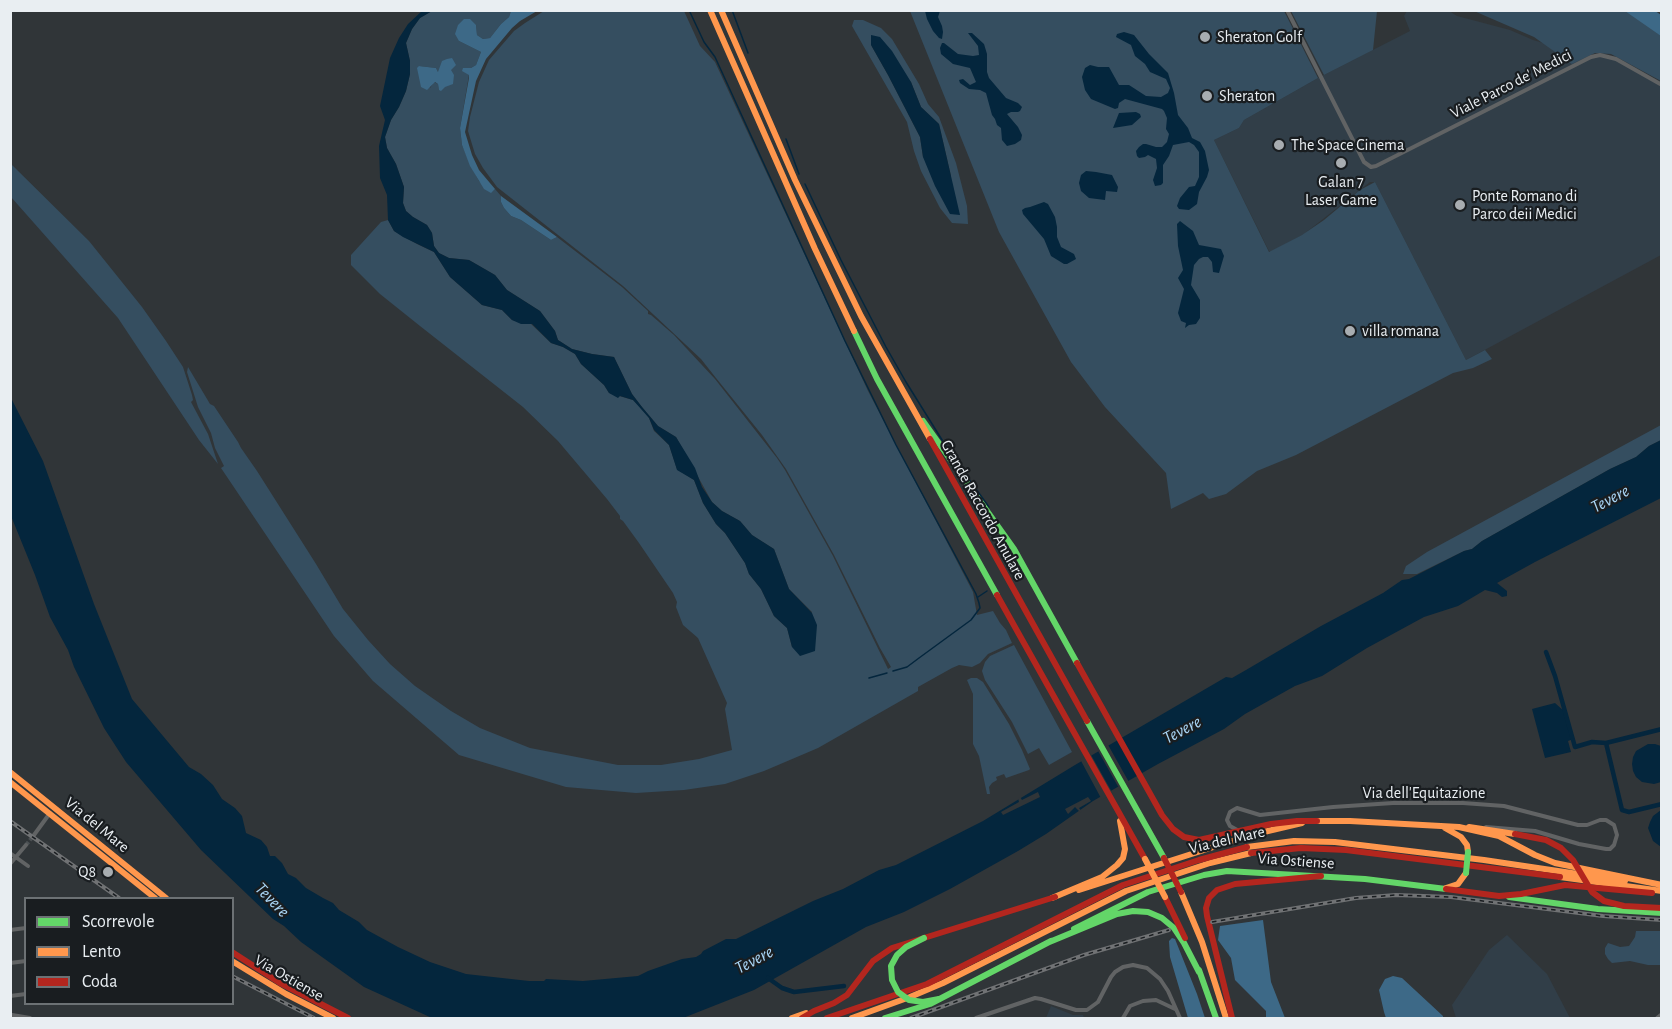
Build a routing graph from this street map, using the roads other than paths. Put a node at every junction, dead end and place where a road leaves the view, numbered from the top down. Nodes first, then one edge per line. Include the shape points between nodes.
1 (705, 10) edge
2 (711, 10) edge
3 (721, 10) edge
4 (1287, 10) edge
5 (729, 56) junction
6 (1662, 85) edge
7 (905, 398) junction
8 (10, 772) edge
9 (10, 782) edge
10 (1113, 802) junction
11 (50, 813) junction
12 (1317, 821) junction
13 (32, 825) dead end
14 (1441, 827) junction
15 (1459, 827) junction
16 (38, 829) junction
17 (1239, 831) junction
18 (1514, 831) junction
19 (33, 835) tunnel mouth
20 (26, 845) tunnel mouth
21 (10, 853) edge
22 (17, 858) junction
23 (10, 864) edge
24 (28, 866) dead end
25 (1321, 876) junction
26 (1439, 889) junction
27 (1662, 889) edge
28 (1499, 896) junction
29 (154, 897) edge
30 (165, 897) edge
31 (1052, 898) junction
32 (1662, 908) edge
33 (1662, 913) edge
34 (924, 938) junction
35 (1047, 943) junction
36 (234, 953) edge
37 (234, 962) edge
38 (1199, 972) junction
39 (1167, 991) junction
40 (939, 999) junction
41 (1156, 1000) junction
42 (1176, 1010) junction
43 (814, 1011) junction
44 (1662, 1014) edge
45 (12, 1016) edge
46 (30, 1018) edge
47 (333, 1018) edge
48 (348, 1018) edge
49 (792, 1018) edge
50 (802, 1018) edge
51 (827, 1018) edge
52 (852, 1018) edge
53 (886, 1018) edge
54 (976, 1018) edge
55 (1123, 1018) edge
56 (1180, 1018) edge
57 (1216, 1018) edge
58 (1226, 1018) edge
59 (1232, 1018) edge
60 (1657, 1018) edge

1 - 5 main road, Grande Raccordo Anulare
2 - 5 main road, Grande Raccordo Anulare
3 - 7 main road, Grande Raccordo Anulare via 828,251
4 - 6 street, Viale Parco de' Medici via 1364,162 1371,166 1591,57 1609,56
5 - 10 main road, Grande Raccordo Anulare via 877,379
7 - 17 main road via 1003,532 1166,822 1178,834 1194,840
7 - 58 main road, Grande Raccordo Anulare, bridge via 1164,858 1202,942
8 - 30 main road, Via del Mare
9 - 11 main road
10 - 31 main road via 1122,825 1125,849 1120,861 1108,873
10 - 38 main road, Grande Raccordo Anulare, bridge via 1165,897
11 - 16 street
11 - 29 main road
12 - 14 main road, Via Ostiense
12 - 17 main road
12 - 31 main road, Via Ostiense via 1251,835
13 - 16 street
14 - 15 main road, Via Ostiense
14 - 26 main road, bridge via 1461,837 1468,852 1466,873 1458,884
15 - 18 main road, Via Ostiense
15 - 27 main road via 1495,834 1555,863
16 - 19 street
17 - 18 street, Via dell'Equitazione via 1227,820 1236,808 1260,815 1411,802 1500,806 1578,825 1606,820 1617,832 1609,849 1546,833
18 - 32 main road, Via Ostiense, bridge via 1561,848 1592,892 1604,901
20 - 22 street
21 - 22 street
22 - 23 street
22 - 24 street
25 - 26 main road, Via Ostiense
25 - 35 main road, Via Ostiense via 1232,871 1204,875 1136,897
25 - 59 main road via 1235,884 1209,898 1207,916
26 - 28 main road, Via Ostiense
27 - 28 main road via 1563,885
27 - 51 main road, Via del Mare via 1543,868 1346,843 1294,841 1252,846 1123,885 927,984
27 - 52 main road, Via del Mare via 1346,850 1301,848 1258,852 1210,863 1126,891 943,983
28 - 33 main road, Via Ostiense
31 - 34 main road, Via Ostiense
34 - 40 main road, bridge via 897,955 891,966 892,981 909,1000
34 - 43 main road, bridge via 883,953 847,995
35 - 38 main road via 1117,914 1148,912 1174,928
35 - 40 main road, Via Ostiense
36 - 48 main road via 271,978
37 - 47 main road, Via Ostiense
38 - 57 main road, Grande Raccordo Anulare
39 - 41 street
39 - 42 street
39 - 54 street via 1152,971 1130,965 1115,972 1098,1002 1087,1010 1073,1010 1037,998
40 - 53 main road, Via Ostiense
41 - 42 street
41 - 55 street via 1133,1005
42 - 56 street
43 - 49 main road
43 - 50 main road
44 - 60 street
45 - 46 street

